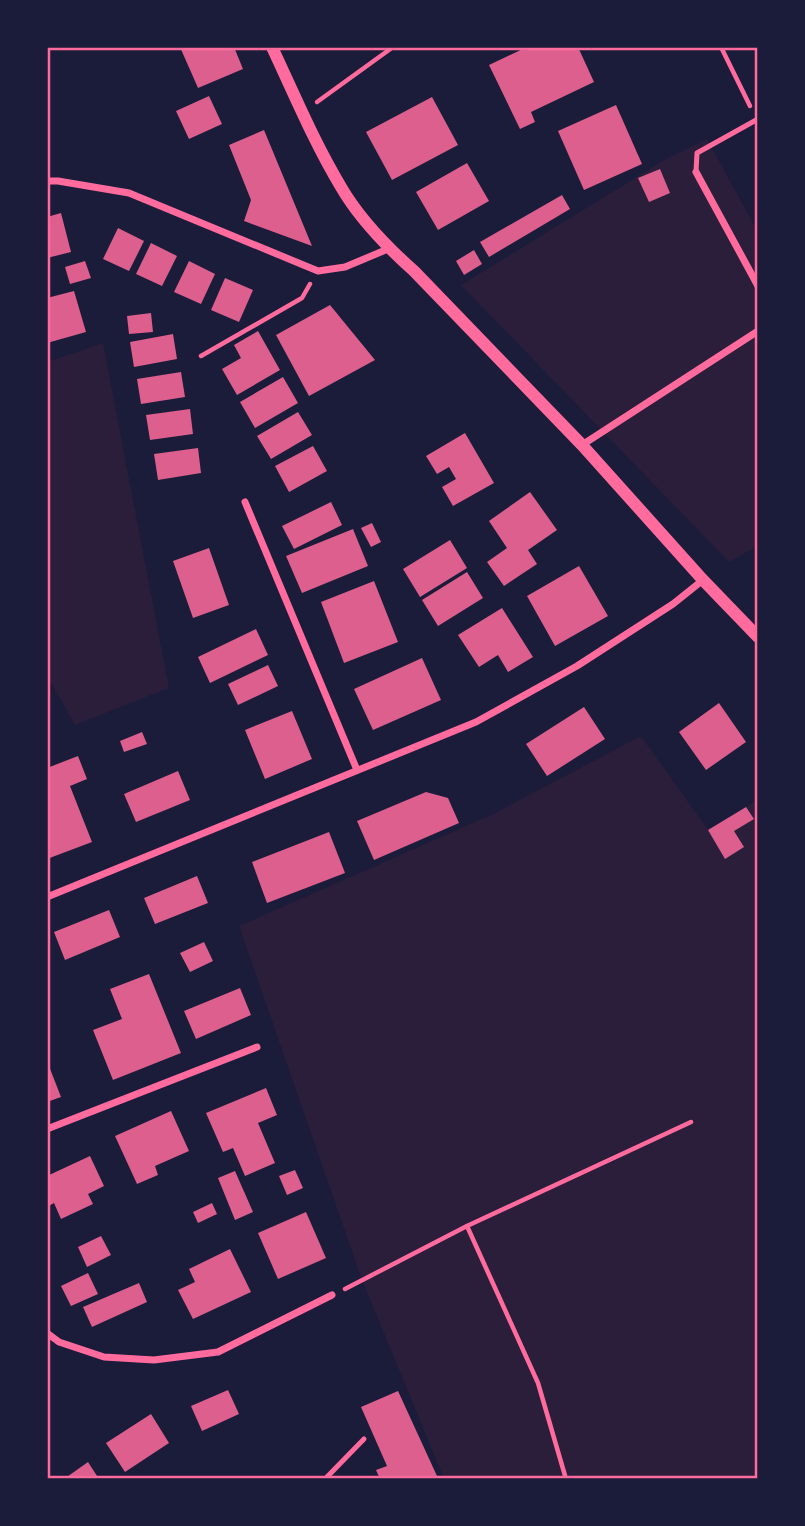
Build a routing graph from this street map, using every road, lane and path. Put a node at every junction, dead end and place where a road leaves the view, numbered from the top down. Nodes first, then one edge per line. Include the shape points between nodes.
1 (272, 47) edge
2 (393, 47) edge
3 (721, 47) edge
4 (302, 113) junction
5 (757, 120) edge
6 (696, 172) joint
7 (47, 181) edge
8 (388, 248) junction
9 (318, 271) junction
10 (758, 286) edge
11 (758, 331) edge
12 (201, 356) dead end
13 (582, 445) junction
14 (245, 502) dead end
15 (703, 580) junction
16 (758, 637) edge
17 (357, 770) junction
18 (47, 897) edge
19 (257, 1047) dead end
20 (691, 1122) dead end
21 (47, 1129) edge
22 (467, 1226) junction
23 (332, 1295) joint
24 (47, 1333) edge
25 (364, 1439) dead end
26 (325, 1479) edge
27 (566, 1479) edge

1 - 4 street
2 - 4 path
3 - 5 path
4 - 8 street via 342,189
5 - 6 lane via 698,153
6 - 10 street
7 - 9 street via 129,193
8 - 9 street via 345,267
8 - 13 street
9 - 12 path via 302,298
11 - 13 street
13 - 15 street
14 - 17 street
15 - 16 street
15 - 17 street via 577,666 476,722
17 - 18 street
19 - 21 street
20 - 22 path
22 - 23 path
22 - 27 path via 538,1383
23 - 24 street via 218,1352 154,1360 104,1357
25 - 26 lane

